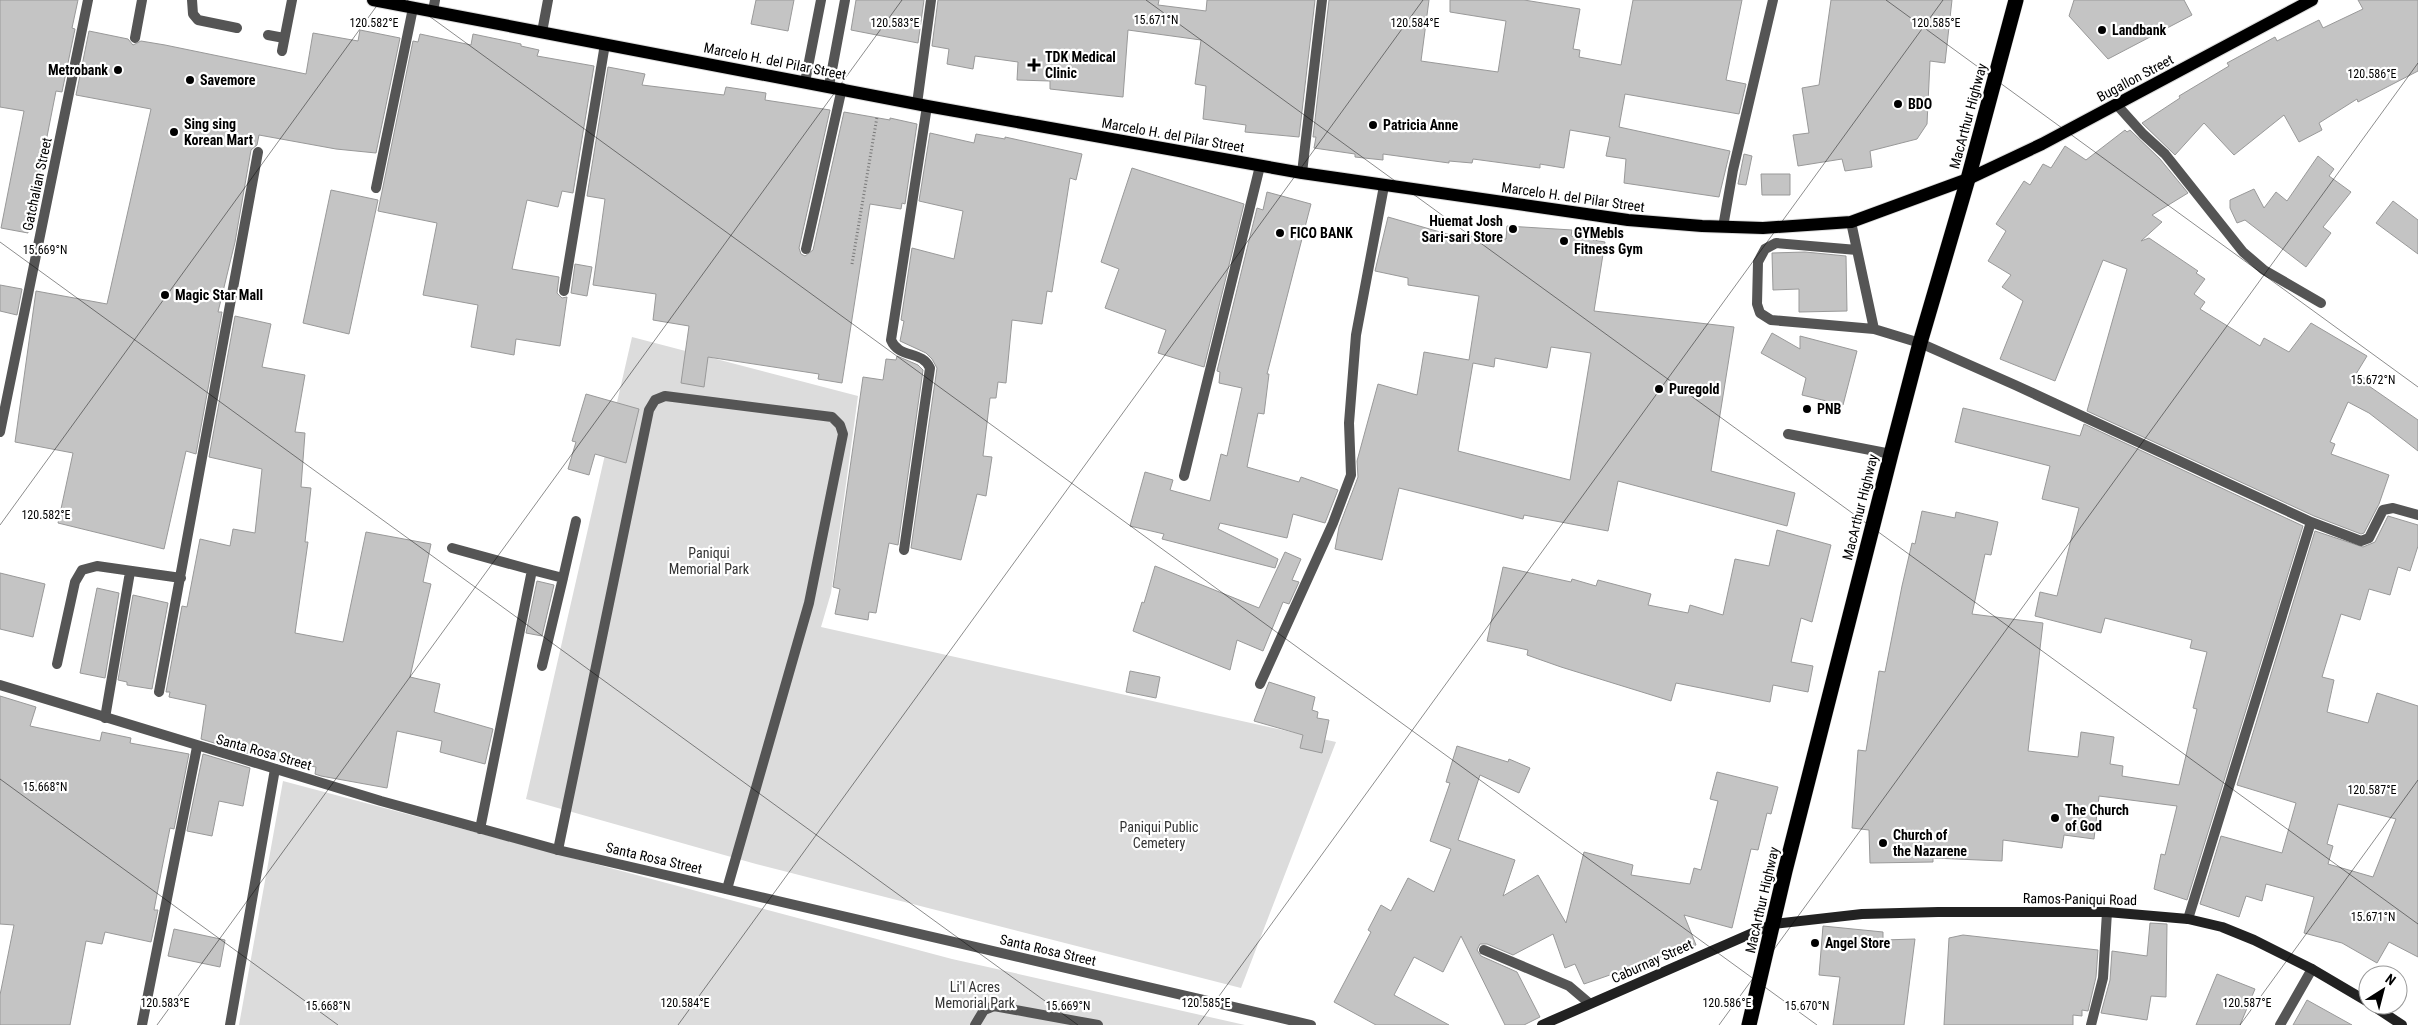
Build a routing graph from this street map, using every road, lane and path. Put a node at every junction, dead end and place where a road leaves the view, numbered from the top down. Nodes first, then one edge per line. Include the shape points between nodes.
1 (88, 0) edge
2 (142, 0) edge
3 (192, 0) edge
4 (292, 0) edge
5 (373, 0) edge
6 (548, 0) edge
7 (821, 0) edge
8 (845, 0) edge
9 (931, 0) edge
10 (1322, 0) edge
11 (1773, 0) edge
12 (2016, 0) edge
13 (2312, 0) edge
14 (434, 6) edge
15 (413, 8) junction
16 (237, 28) dead end
17 (542, 32) junction
18 (268, 35) dead end
19 (135, 38) dead end
20 (284, 38) junction
21 (605, 44) junction
22 (282, 50) dead end
23 (805, 82) junction
24 (829, 86) junction
25 (842, 88) junction
26 (880, 96) junction
27 (922, 105) junction
28 (2117, 105) junction
29 (258, 152) dead end
30 (1260, 166) junction
31 (1302, 173) junction
32 (1968, 179) junction
33 (1384, 186) junction
34 (376, 188) dead end
35 (1851, 222) junction
36 (1723, 227) junction
37 (806, 249) dead end
38 (1857, 250) junction
39 (852, 264) dead end
40 (564, 290) dead end
41 (2321, 303) dead end
42 (1874, 329) junction
43 (1920, 343) junction
44 (0, 432) edge
45 (1788, 434) dead end
46 (1890, 454) junction
47 (1184, 476) dead end
48 (2418, 515) edge
49 (576, 522) dead end
50 (2311, 522) junction
51 (452, 548) dead end
52 (904, 550) dead end
53 (532, 570) junction
54 (130, 572) junction
55 (180, 578) junction
56 (563, 578) junction
57 (57, 664) dead end
58 (542, 666) dead end
59 (1260, 684) dead end
60 (0, 685) edge
61 (159, 692) dead end
62 (105, 718) junction
63 (198, 747) junction
64 (275, 769) junction
65 (480, 829) junction
66 (558, 850) junction
67 (727, 889) junction
68 (2107, 912) junction
69 (2188, 920) junction
70 (1773, 924) junction
71 (1484, 950) dead end
72 (2312, 969) junction
73 (2358, 996) edge
74 (1589, 1003) junction
75 (2387, 1015) edge
76 (142, 1025) edge
77 (230, 1025) edge
78 (975, 1025) edge
79 (1098, 1025) edge
80 (1311, 1025) edge
81 (1542, 1025) edge
82 (1749, 1025) edge
83 (2092, 1025) edge
84 (2280, 1025) edge
85 (2402, 1025) edge

1 - 44 street, Gatchalian Street
2 - 19 street
3 - 16 street via 193,14 198,20
4 - 20 street
5 - 15 main road, Marcelo H. del Pilar Street
6 - 17 street
7 - 23 street
8 - 24 street
9 - 27 street
10 - 31 street
11 - 36 street
12 - 32 highway, MacArthur Highway
13 - 28 main road, Bugallon Street
14 - 15 main road, Marcelo H. del Pilar Street
14 - 17 main road, Marcelo H. del Pilar Street
15 - 34 street
17 - 21 main road, Marcelo H. del Pilar Street
18 - 20 street
20 - 22 street
21 - 23 main road, Marcelo H. del Pilar Street
21 - 40 street
23 - 24 main road, Marcelo H. del Pilar Street
24 - 25 main road, Marcelo H. del Pilar Street
25 - 26 main road, Marcelo H. del Pilar Street
25 - 37 street
26 - 27 main road, Marcelo H. del Pilar Street
26 - 39 path
27 - 30 main road, Marcelo H. del Pilar Street
27 - 52 street via 891,340 895,348 920,357 930,368
28 - 32 main road, Bugallon Street
28 - 41 street via 2165,154 2243,252 2264,270
29 - 55 street
30 - 31 main road, Marcelo H. del Pilar Street
30 - 47 street
31 - 33 main road, Marcelo H. del Pilar Street
32 - 35 main road, Marcelo H. del Pilar Street
32 - 43 highway, MacArthur Highway
33 - 36 main road, Marcelo H. del Pilar Street via 1628,220
33 - 59 street via 1356,335 1349,423 1351,474 1333,523
35 - 36 main road, Marcelo H. del Pilar Street via 1763,228
35 - 38 street
38 - 42 street
38 - 42 street via 1776,243 1765,249 1758,262 1757,304 1760,313 1771,320
42 - 43 street
43 - 46 highway, MacArthur Highway
43 - 50 street
45 - 46 street
46 - 70 highway, MacArthur Highway
48 - 50 street via 2393,508 2384,510 2369,538 2361,541
49 - 56 street
50 - 69 street
51 - 53 street
53 - 56 street
53 - 65 street
54 - 55 street
54 - 57 street via 97,566 82,570 75,582
54 - 62 street
55 - 61 street
56 - 58 street
60 - 62 street, Santa Rosa Street
62 - 63 street, Santa Rosa Street
63 - 64 street, Santa Rosa Street
63 - 76 street
64 - 65 street, Santa Rosa Street
64 - 77 street
65 - 66 street, Santa Rosa Street
66 - 67 street, Santa Rosa Street
66 - 67 street via 648,410 655,400 666,396 826,415 840,425 843,434 818,567
67 - 80 street, Santa Rosa Street
68 - 69 main road, Ramos-Paniqui Road
68 - 70 main road, Ramos-Paniqui Road via 1862,914
68 - 83 street via 2103,978
69 - 72 main road, Ramos-Paniqui Road via 2222,927
70 - 74 main road, Caburnay Street
70 - 82 highway, MacArthur Highway
71 - 74 street via 1569,986
72 - 73 main road, Ramos-Paniqui Road
72 - 84 street
74 - 81 main road, Caburnay Street
75 - 85 main road
78 - 79 street via 984,1010 994,1006

